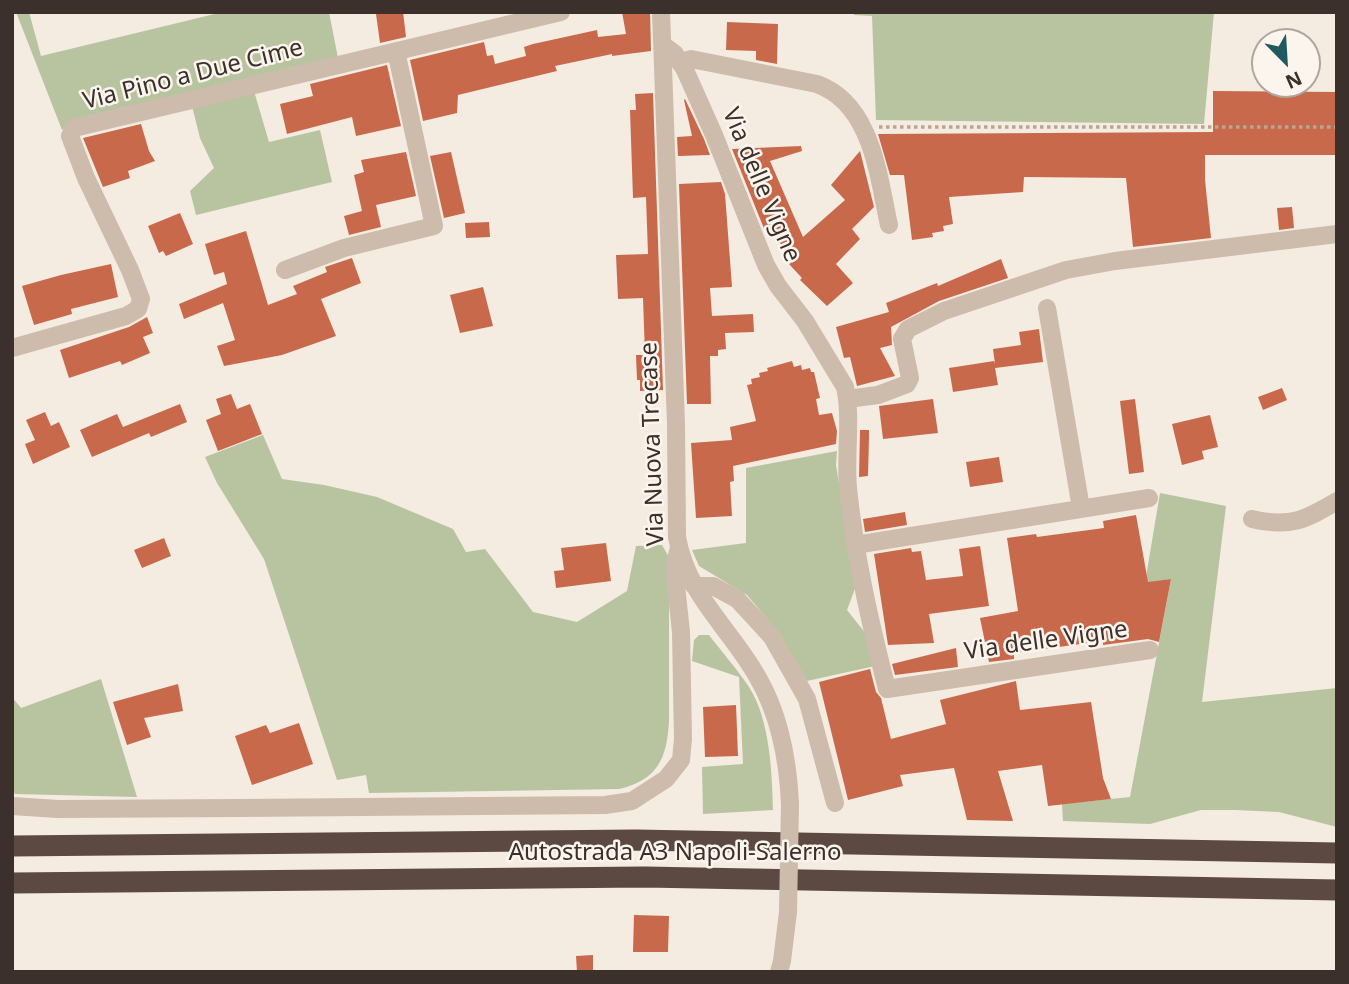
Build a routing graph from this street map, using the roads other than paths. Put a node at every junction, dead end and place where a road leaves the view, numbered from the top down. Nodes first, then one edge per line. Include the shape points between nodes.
1 (561, 12) edge
2 (661, 12) edge
3 (663, 45) junction
4 (396, 51) junction
5 (680, 62) junction
6 (889, 225) dead end
7 (1337, 234) edge
8 (285, 270) dead end
9 (1047, 308) dead end
10 (12, 348) edge
11 (847, 399) junction
12 (1149, 498) dead end
13 (1337, 501) edge
14 (1081, 508) junction
15 (1252, 519) dead end
16 (855, 545) junction
17 (679, 548) junction
18 (702, 599) junction
19 (680, 623) junction
20 (1150, 650) dead end
21 (835, 803) dead end
22 (12, 806) edge
23 (12, 846) edge
24 (1337, 853) edge
25 (12, 883) edge
26 (1337, 890) edge
27 (779, 972) edge

1 - 4 street, Via Pino a Due Cime
2 - 3 street, Via Nuova Trecase
3 - 5 street, Via delle Vigne
3 - 17 street, Via Nuova Trecase
4 - 8 street via 434,226 344,248
4 - 10 street, Via Pino a Due Cime via 74,128 70,136 86,178 141,299 138,309 125,316
5 - 6 street via 691,59 831,89 863,127
5 - 11 street, Via delle Vigne via 766,265 812,332 845,387
7 - 11 street via 1115,261 1066,270 989,295 908,329 902,339 911,378 908,384 878,395
9 - 14 street
11 - 16 street, Via delle Vigne via 846,462
12 - 14 street
13 - 15 street via 1306,520 1271,524
14 - 16 street
16 - 20 street, Via delle Vigne via 887,689
17 - 18 street, Via Nuova Trecase
17 - 19 street via 674,567
18 - 19 street via 689,623
18 - 21 street via 713,586 737,599 772,637 807,699
18 - 27 street, Via Nuova Trecase, bridge via 757,676 773,708 788,768 789,912
19 - 22 street via 681,760 666,779 632,801 605,805 239,808
23 - 24 highway, Autostrada A3 Napoli-Salerno via 636,841
25 - 26 highway, Autostrada A3 Napoli-Salerno via 645,877

